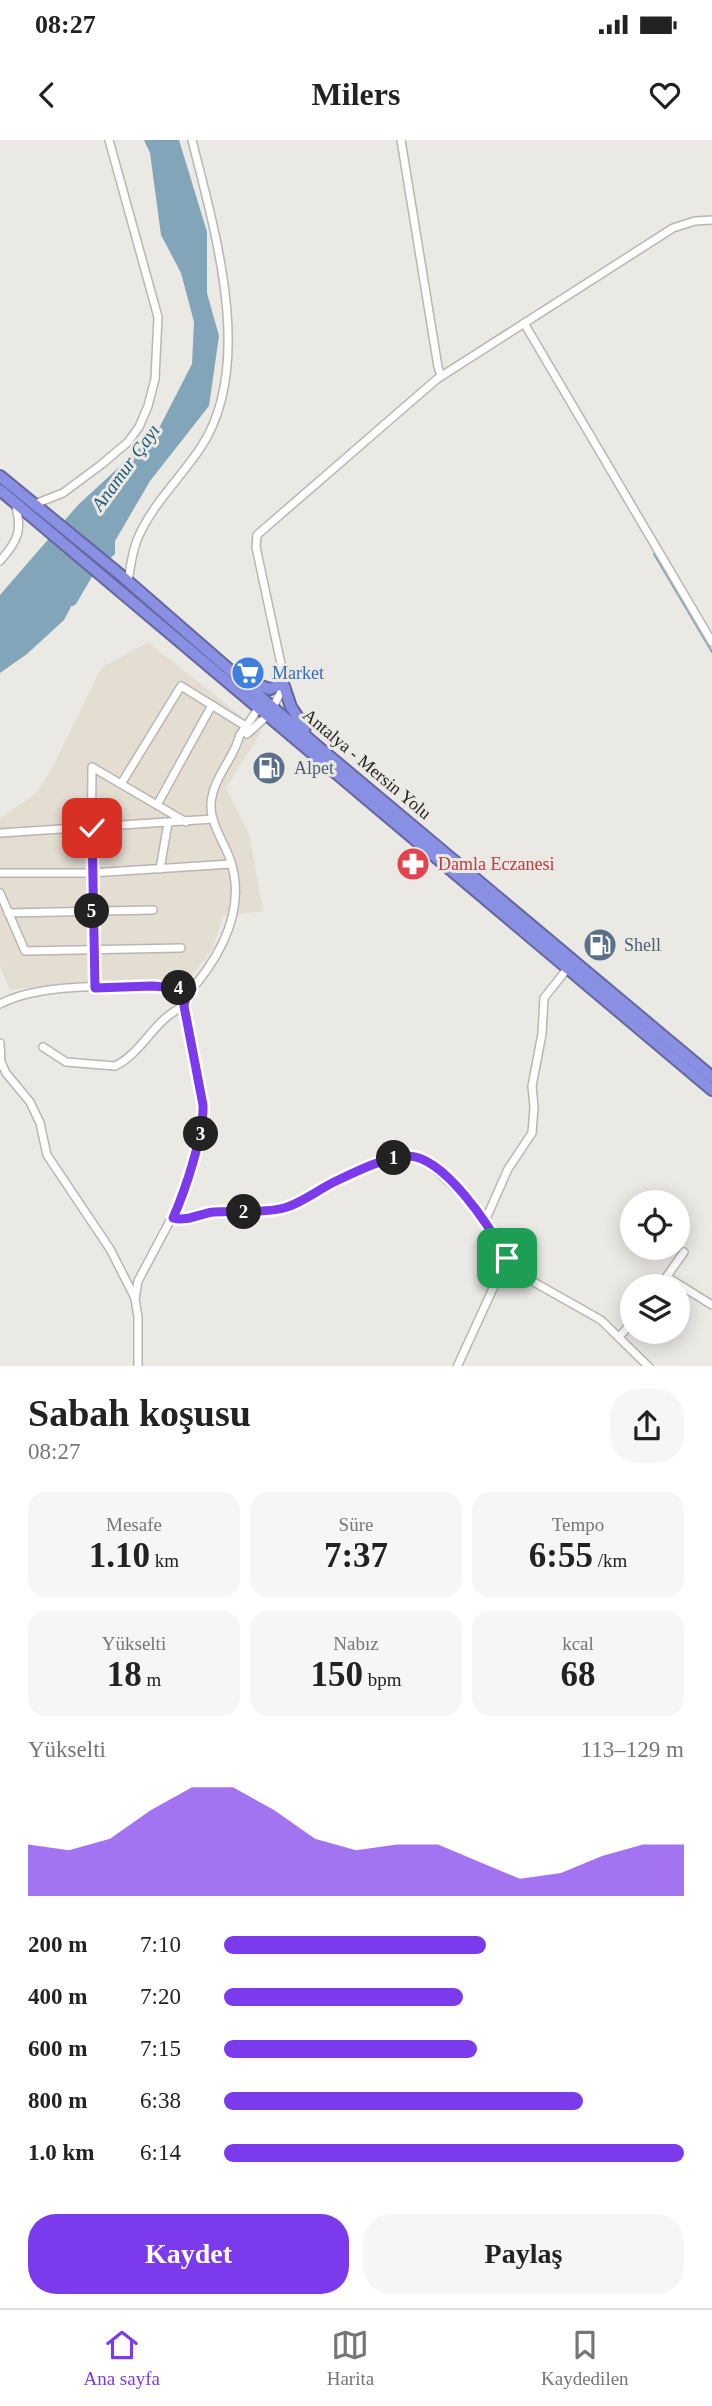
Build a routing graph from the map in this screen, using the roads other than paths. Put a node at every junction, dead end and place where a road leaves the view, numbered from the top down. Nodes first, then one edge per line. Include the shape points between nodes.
1 (109, 140) edge
2 (192, 140) edge
3 (401, 140) edge
4 (712, 220) edge
5 (524, 323) junction
6 (441, 376) junction
7 (0, 476) edge
8 (0, 490) edge
9 (14, 502) junction
10 (36, 510) junction
11 (0, 561) edge
12 (126, 579) junction
13 (712, 642) edge
14 (241, 679) junction
15 (282, 683) junction
16 (212, 705) junction
17 (266, 708) junction
18 (247, 727) junction
19 (316, 745) junction
20 (236, 748) junction
21 (121, 784) junction
22 (157, 805) junction
23 (213, 819) junction
24 (186, 821) junction
25 (168, 823) junction
26 (92, 828) junction
27 (0, 833) edge
28 (231, 864) junction
29 (160, 869) junction
30 (0, 873) edge
31 (91, 873) junction
32 (0, 893) edge
33 (153, 910) dead end
34 (92, 911) junction
35 (8, 913) junction
36 (181, 948) dead end
37 (94, 950) junction
38 (567, 969) junction
39 (95, 988) junction
40 (192, 989) junction
41 (0, 1004) edge
42 (184, 1006) junction
43 (0, 1043) edge
44 (43, 1047) dead end
45 (712, 1077) edge
46 (712, 1090) edge
47 (173, 1218) junction
48 (485, 1221) junction
49 (507, 1258) junction
50 (690, 1291) edge
51 (135, 1299) junction
52 (712, 1305) edge
53 (620, 1336) edge
54 (627, 1344) edge
55 (138, 1366) edge
56 (457, 1366) edge
57 (648, 1366) edge

1 - 10 street via 158,317 155,379 148,406 128,442
2 - 12 street via 221,274 229,332 228,381 202,446 155,506 136,541
3 - 6 street
4 - 5 street via 673,228
5 - 6 street
5 - 13 street
6 - 15 street via 257,535
7 - 10 highway, Antalya - Mersin Yolu
8 - 9 highway, Antalya - Mersin Yolu
9 - 10 highway, Antalya - Mersin Yolu
9 - 11 street via 20,522 14,546
10 - 12 highway, Antalya - Mersin Yolu
10 - 17 highway, Antalya - Mersin Yolu via 115,586
12 - 14 highway, Antalya - Mersin Yolu
14 - 15 highway via 264,688
14 - 17 highway, Antalya - Mersin Yolu
15 - 17 street
15 - 19 highway via 294,714
16 - 18 street
16 - 21 street via 181,686
16 - 22 street
17 - 18 street
17 - 19 highway, Antalya - Mersin Yolu
17 - 20 street
17 - 38 highway, Antalya - Mersin Yolu
18 - 20 street
19 - 45 highway, Antalya - Mersin Yolu
20 - 23 street via 213,789
21 - 22 street
21 - 26 street via 92,767
22 - 24 street
23 - 24 street
23 - 28 street
24 - 25 street
25 - 26 street
25 - 29 street
26 - 27 street
26 - 31 street
28 - 29 street
28 - 40 street via 235,909 228,932 212,965
29 - 31 street
30 - 31 street
31 - 34 street
32 - 35 street
33 - 34 street
34 - 35 street
34 - 37 street
35 - 37 street via 25,951
36 - 37 street
37 - 39 street
38 - 46 highway, Antalya - Mersin Yolu
38 - 48 street via 544,998 531,1086 531,1133 508,1169
39 - 40 street
39 - 41 street via 45,989
40 - 42 street
42 - 44 street via 174,1010 115,1066 66,1062
42 - 47 street via 203,1120
43 - 51 street via 1,1062 30,1102 47,1155 110,1249
47 - 48 street via 286,1207 351,1174 404,1156 424,1159 460,1190
47 - 51 street via 138,1281
48 - 49 street
49 - 53 street via 526,1279 601,1320
49 - 56 street
50 - 52 street
51 - 55 street
54 - 57 street

